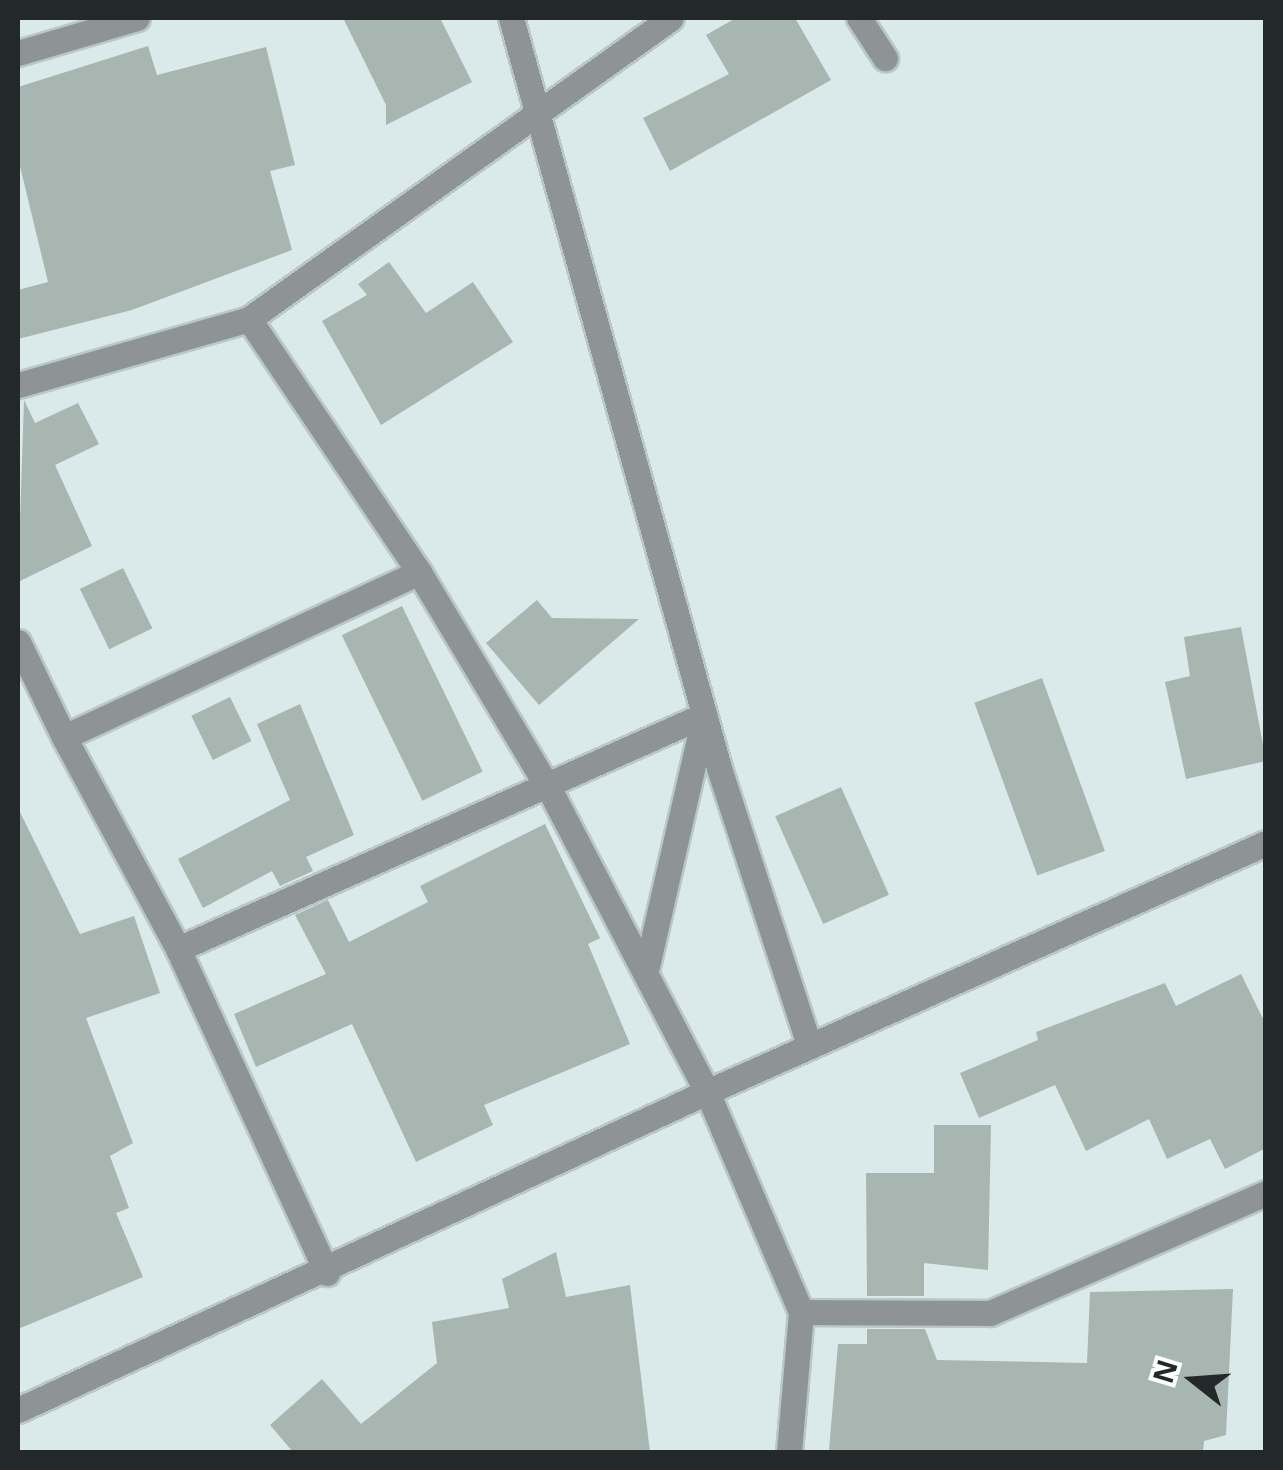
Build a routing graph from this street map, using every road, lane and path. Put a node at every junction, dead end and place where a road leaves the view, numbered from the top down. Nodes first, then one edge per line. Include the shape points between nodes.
1 (136, 18) edge
2 (510, 18) edge
3 (672, 18) edge
4 (859, 18) edge
5 (18, 53) edge
6 (885, 58) dead end
7 (538, 112) junction
8 (249, 319) junction
9 (18, 385) edge
10 (420, 572) junction
11 (18, 642) edge
12 (704, 715) junction
13 (64, 737) junction
14 (550, 790) junction
15 (1266, 843) edge
16 (178, 949) junction
17 (647, 966) junction
18 (809, 1045) junction
19 (707, 1092) junction
20 (1266, 1193) edge
21 (328, 1273) junction
22 (801, 1312) junction
23 (18, 1410) edge
24 (789, 1452) edge

1 - 5 street
2 - 7 street
3 - 7 street
4 - 6 street
7 - 8 street
7 - 12 street
8 - 9 street
8 - 10 street
10 - 13 street
10 - 14 street
11 - 13 street
12 - 14 street
12 - 17 street
12 - 18 street
13 - 16 street
14 - 16 street
14 - 17 street
15 - 18 street
16 - 21 street
17 - 19 street
18 - 19 street
19 - 21 street
19 - 22 street
20 - 22 street via 990,1313
21 - 23 street
22 - 24 street

